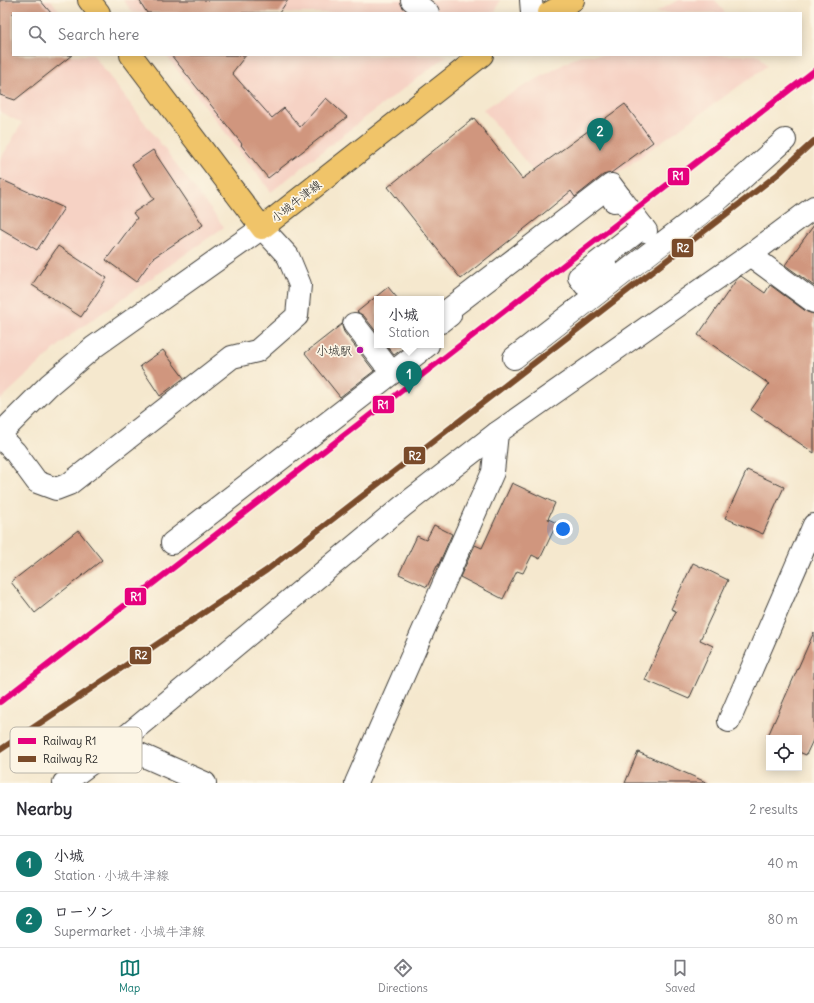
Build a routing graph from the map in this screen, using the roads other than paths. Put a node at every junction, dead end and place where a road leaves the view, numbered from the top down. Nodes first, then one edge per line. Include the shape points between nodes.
1 (89, 0) edge
2 (412, 0) edge
3 (531, 0) edge
4 (573, 0) edge
5 (98, 12) edge
6 (427, 12) edge
7 (532, 12) edge
8 (551, 12) edge
9 (132, 56) edge
10 (478, 56) edge
11 (785, 140) dead end
12 (814, 207) edge
13 (262, 228) junction
14 (648, 240) junction
15 (750, 255) junction
16 (520, 264) junction
17 (814, 302) edge
18 (444, 320) edge
19 (354, 324) dead end
20 (444, 332) edge
21 (409, 348) edge
22 (423, 348) edge
23 (514, 358) dead end
24 (389, 369) junction
25 (498, 433) junction
26 (0, 435) edge
27 (814, 525) edge
28 (172, 543) dead end
29 (729, 721) dead end
30 (137, 727) edge
31 (142, 755) edge
32 (78, 773) edge
33 (64, 783) edge
34 (205, 783) edge
35 (356, 783) edge

1 - 5 main road
2 - 6 street
3 - 7 street
4 - 8 main road
9 - 13 main road, 小城牛津線
10 - 13 main road, 小城牛津線
11 - 14 street via 717,201
12 - 15 street
13 - 26 street via 94,348 49,385
13 - 26 street via 288,256 300,285 297,316 257,351 232,357 69,484 56,489 37,482
14 - 16 street via 614,201
14 - 23 street
15 - 17 street
15 - 25 street
16 - 18 street via 447,311 450,315
16 - 20 street
19 - 24 street
21 - 24 street
22 - 24 street
24 - 28 street
25 - 30 street via 403,506
25 - 35 street via 493,472
27 - 29 street
31 - 34 street
32 - 33 street

